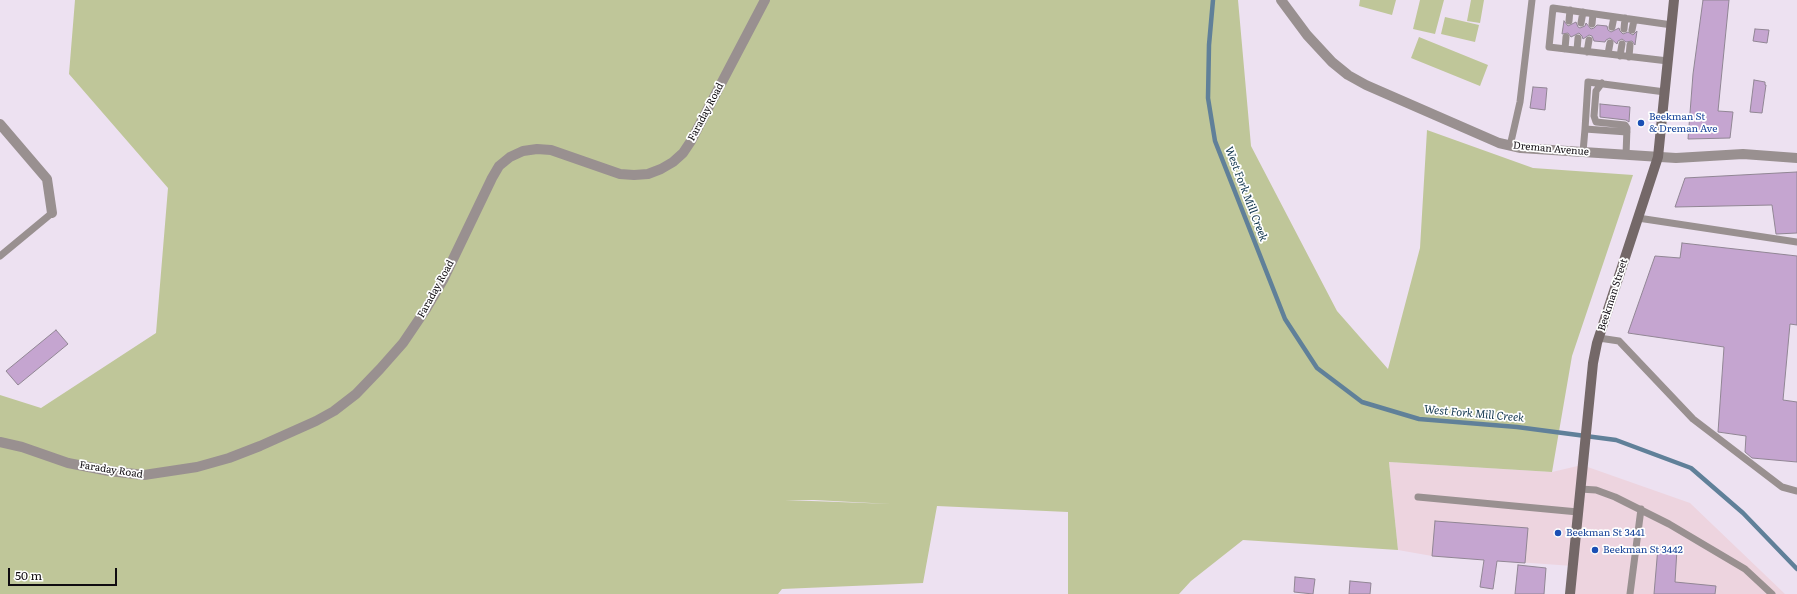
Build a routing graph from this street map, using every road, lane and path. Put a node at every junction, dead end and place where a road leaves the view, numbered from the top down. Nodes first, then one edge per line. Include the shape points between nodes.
1 (765, 0) edge
2 (1281, 0) edge
3 (1532, 0) edge
4 (1674, 0) edge
5 (1570, 10) junction
6 (1582, 12) junction
7 (1593, 14) junction
8 (1614, 17) junction
9 (1625, 18) junction
10 (1634, 20) junction
11 (1569, 21) dead end
12 (1581, 23) dead end
13 (1592, 24) dead end
14 (1672, 25) junction
15 (1612, 27) dead end
16 (1624, 28) dead end
17 (1632, 30) dead end
18 (1566, 37) dead end
19 (1578, 38) dead end
20 (1589, 40) dead end
21 (1610, 43) dead end
22 (1622, 44) dead end
23 (1630, 46) dead end
24 (1565, 49) junction
25 (1576, 50) junction
26 (1587, 52) junction
27 (1608, 54) junction
28 (1620, 56) junction
29 (1629, 57) junction
30 (1668, 61) junction
31 (1602, 83) junction
32 (1665, 92) junction
33 (0, 124) edge
34 (1585, 129) junction
35 (1627, 132) junction
36 (1510, 146) junction
37 (1582, 152) junction
38 (1626, 155) junction
39 (1658, 157) junction
40 (1797, 158) edge
41 (52, 213) joint
42 (1638, 218) junction
43 (1797, 242) edge
44 (0, 256) edge
45 (1599, 338) junction
46 (0, 442) edge
47 (1580, 489) junction
48 (1797, 492) edge
49 (1418, 497) dead end
50 (1640, 509) junction
51 (1578, 512) junction
52 (1570, 594) edge
53 (1630, 594) edge
54 (1772, 594) edge

1 - 46 street, Faraday Road via 691,141 673,162 648,174 620,174 551,150 537,149 523,151 499,166 426,309 403,343 380,369 356,394 334,411 229,458 197,467 144,476 68,463
2 - 36 street, Dreman Avenue via 1307,35 1348,75 1478,135
3 - 36 lane via 1520,102
4 - 14 main road, Beekman Street
5 - 6 lane
5 - 11 lane
5 - 24 lane via 1553,8 1549,47
6 - 7 lane
6 - 12 lane
7 - 8 lane
7 - 13 lane
8 - 9 lane
8 - 15 lane
9 - 10 lane
9 - 16 lane
10 - 14 lane
10 - 17 lane
14 - 30 main road, Beekman Street
18 - 24 lane
19 - 25 lane
20 - 26 lane
21 - 27 lane
22 - 28 lane
23 - 29 lane
24 - 25 lane
25 - 26 lane
26 - 27 lane
27 - 28 lane
28 - 29 lane
29 - 30 lane
30 - 32 main road, Beekman Street
31 - 32 lane
31 - 34 lane via 1588,82
31 - 35 lane via 1596,91 1596,122 1624,125
32 - 39 main road, Beekman Street
33 - 41 street via 47,180
34 - 35 lane
34 - 37 lane
35 - 38 lane
36 - 37 street, Dreman Avenue
37 - 38 street, Dreman Avenue
38 - 39 street, Dreman Avenue
39 - 40 street, Dreman Avenue via 1743,154
39 - 42 main road, Beekman Street
41 - 44 lane
42 - 43 lane
42 - 45 main road, Beekman Street
45 - 47 main road, Beekman Street via 1592,363
45 - 48 lane via 1619,340 1693,419 1782,487
47 - 50 lane via 1596,490 1615,496
47 - 51 main road, Beekman Street
49 - 51 lane
50 - 53 lane
50 - 54 lane via 1745,569
51 - 52 main road, Beekman Street

